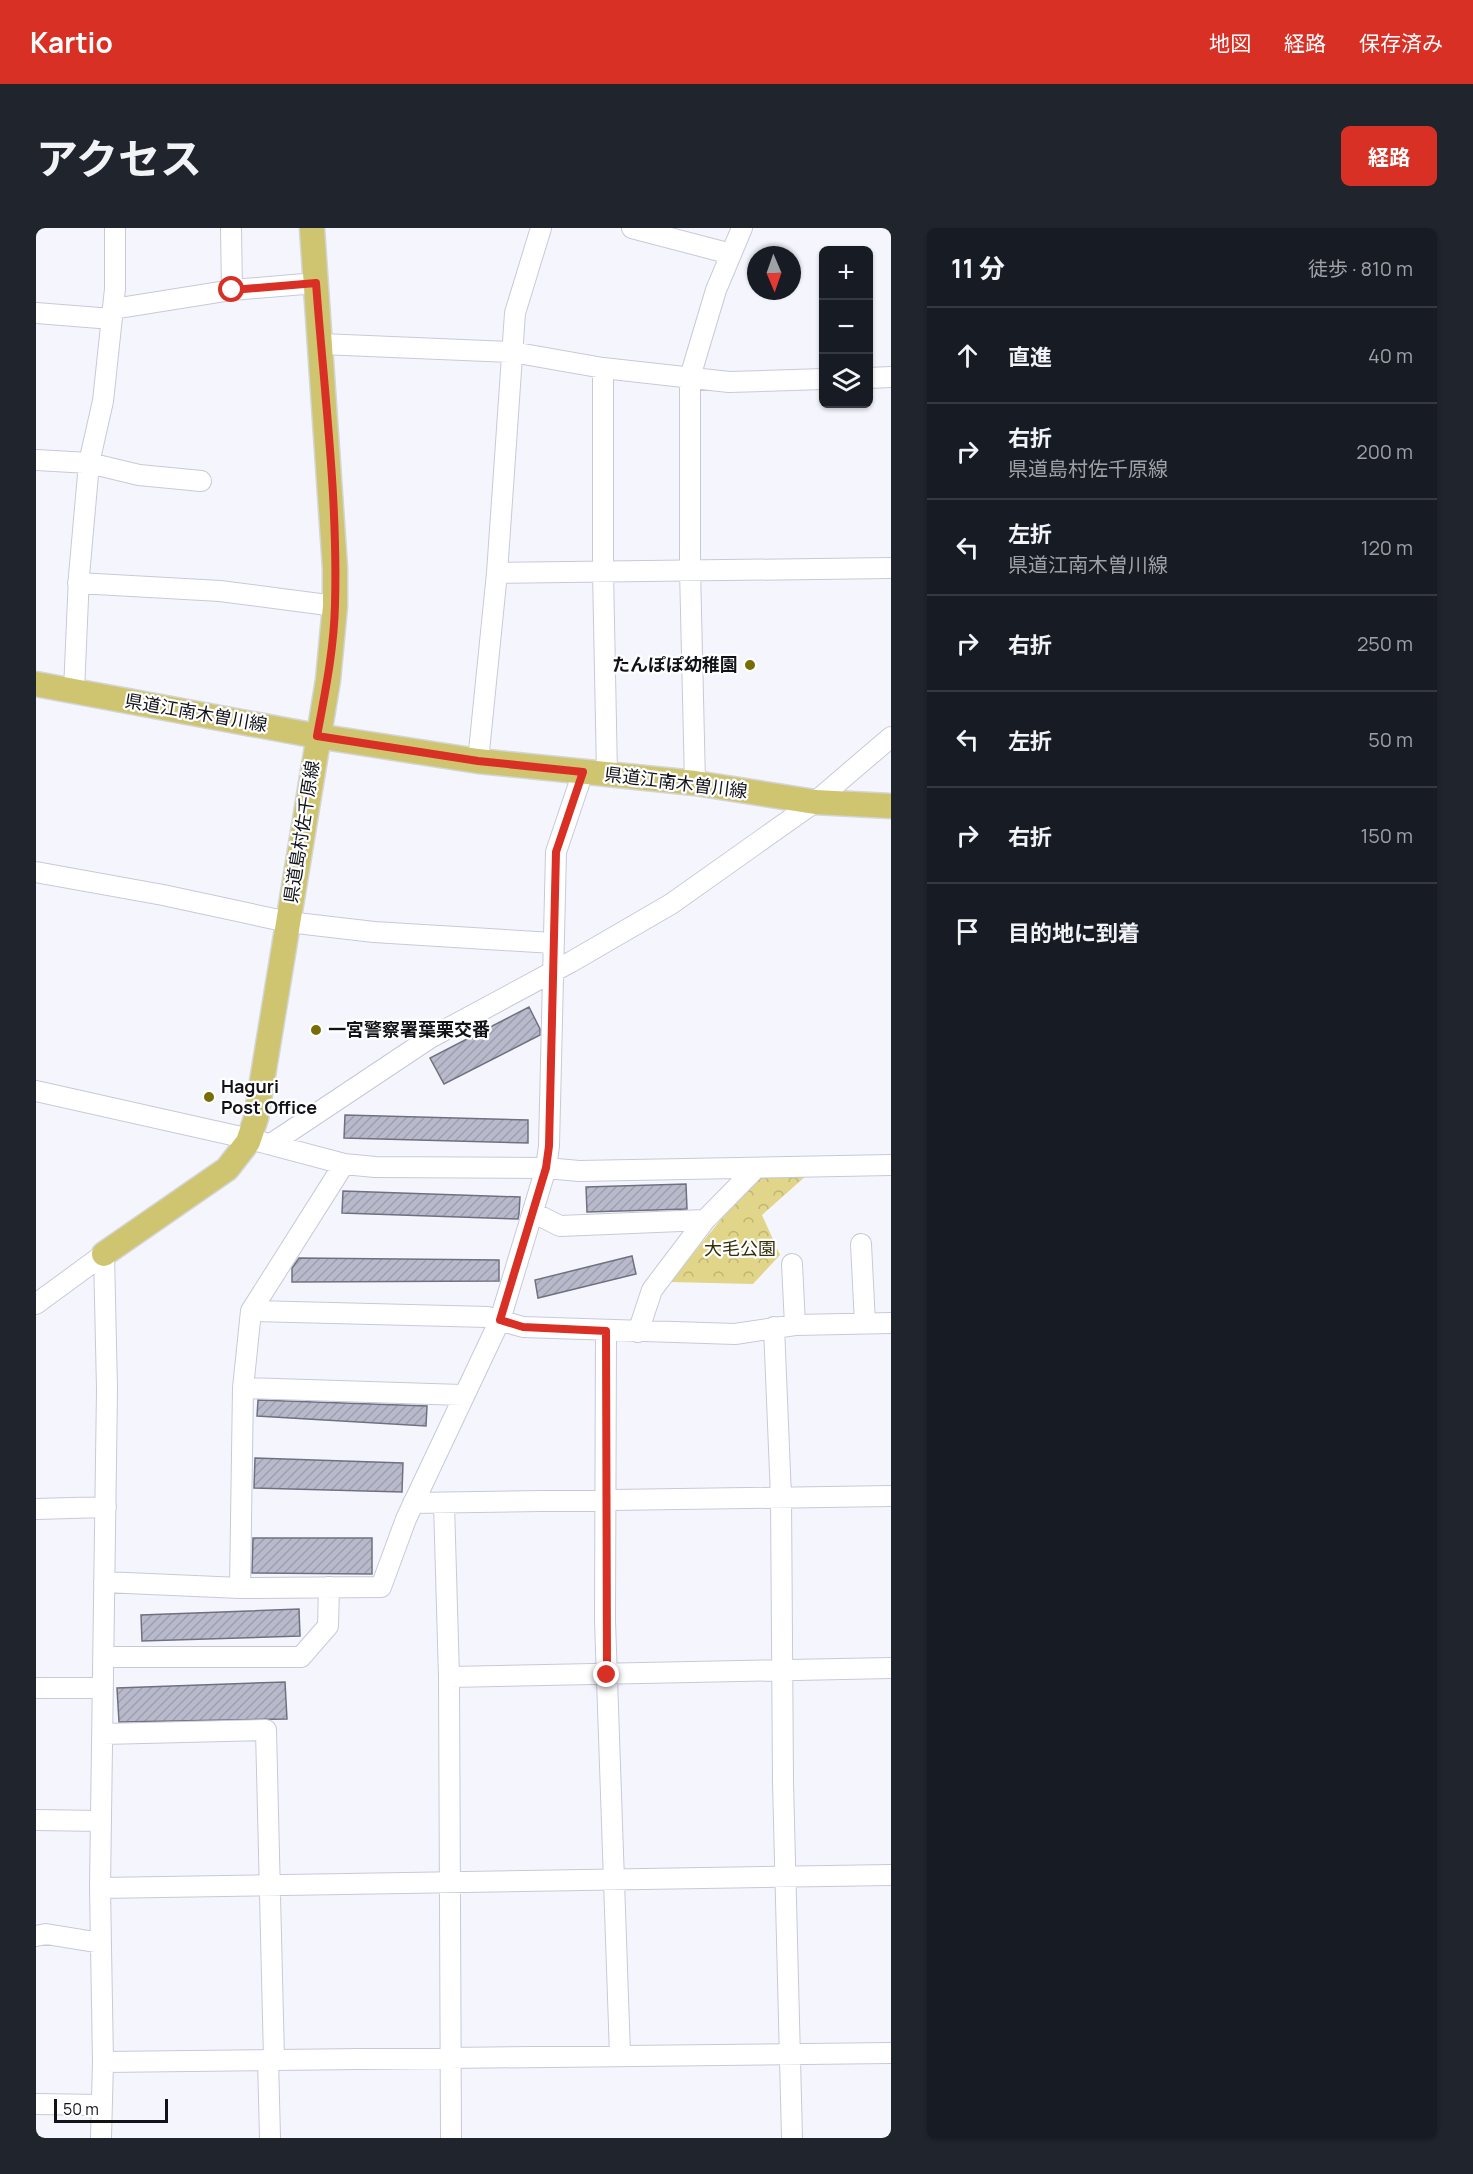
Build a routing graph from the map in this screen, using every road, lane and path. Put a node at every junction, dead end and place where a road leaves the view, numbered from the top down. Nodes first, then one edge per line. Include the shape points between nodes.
1 (115, 228) edge
2 (231, 228) edge
3 (312, 228) edge
4 (542, 228) edge
5 (632, 228) edge
6 (742, 228) edge
7 (731, 254) junction
8 (316, 283) junction
9 (232, 290) junction
10 (36, 313) edge
11 (112, 314) junction
12 (321, 344) junction
13 (512, 352) junction
14 (603, 368) junction
15 (690, 377) junction
16 (891, 377) edge
17 (873, 378) edge
18 (819, 379) edge
19 (36, 460) edge
20 (88, 463) junction
21 (201, 481) dead end
22 (891, 568) edge
23 (690, 569) junction
24 (603, 572) junction
25 (497, 573) junction
26 (78, 583) junction
27 (335, 606) junction
28 (36, 684) edge
29 (74, 691) junction
30 (317, 736) junction
31 (891, 737) edge
32 (478, 761) junction
33 (583, 772) junction
34 (607, 774) junction
35 (695, 783) junction
36 (815, 802) junction
37 (891, 806) edge
38 (37, 878) edge
39 (288, 922) junction
40 (553, 943) junction
41 (552, 973) junction
42 (36, 1091) edge
43 (260, 1141) junction
44 (344, 1164) junction
45 (891, 1165) edge
46 (546, 1168) junction
47 (756, 1168) junction
48 (534, 1214) junction
49 (705, 1220) junction
50 (861, 1244) dead end
51 (104, 1254) junction
52 (792, 1264) dead end
53 (36, 1304) edge
54 (251, 1311) junction
55 (500, 1320) junction
56 (865, 1323) junction
57 (891, 1323) edge
58 (795, 1325) junction
59 (774, 1327) junction
60 (606, 1331) junction
61 (638, 1332) junction
62 (243, 1388) junction
63 (462, 1395) junction
64 (891, 1496) edge
65 (781, 1497) junction
66 (607, 1500) junction
67 (413, 1503) junction
68 (444, 1504) junction
69 (106, 1507) junction
70 (36, 1509) edge
71 (105, 1582) junction
72 (329, 1587) junction
73 (240, 1588) junction
74 (104, 1657) junction
75 (891, 1668) edge
76 (782, 1670) junction
77 (607, 1675) junction
78 (449, 1677) junction
79 (36, 1688) edge
80 (103, 1688) junction
81 (103, 1734) junction
82 (36, 1820) edge
83 (101, 1821) junction
84 (891, 1875) edge
85 (787, 1877) junction
86 (614, 1879) junction
87 (449, 1882) junction
88 (269, 1885) junction
89 (100, 1888) junction
90 (36, 1935) edge
91 (101, 1943) junction
92 (891, 2053) edge
93 (792, 2054) junction
94 (620, 2055) junction
95 (451, 2056) junction
96 (271, 2059) junction
97 (103, 2062) junction
98 (36, 2104) edge
99 (102, 2105) junction
100 (101, 2138) edge
101 (270, 2138) edge
102 (451, 2138) edge
103 (792, 2138) edge

1 - 11 street
2 - 9 street
3 - 8 main road, 県道島村佐千原線
4 - 13 street via 516,313
5 - 7 street
6 - 7 street
7 - 15 street
8 - 9 street
8 - 12 main road, 県道島村佐千原線
9 - 11 street
10 - 11 street
11 - 20 street via 103,401
12 - 13 street
12 - 27 main road, 県道島村佐千原線 via 333,509
13 - 14 street
13 - 25 street
14 - 15 street
14 - 24 street
15 - 18 street via 729,382
15 - 23 street
16 - 17 street
19 - 20 street
20 - 21 street via 139,475
20 - 26 street
22 - 23 street
23 - 24 street
23 - 35 street
24 - 25 street
24 - 34 street
25 - 32 street
26 - 27 street via 220,591
26 - 29 street
27 - 30 main road, 県道島村佐千原線 via 328,680
28 - 29 main road, 県道江南木曽川線
29 - 30 main road, 県道江南木曽川線
30 - 32 main road, 県道江南木曽川線
30 - 39 main road, 県道島村佐千原線
31 - 36 street
32 - 33 main road, 県道江南木曽川線
33 - 34 main road, 県道江南木曽川線
33 - 40 street via 556,852
34 - 35 main road, 県道江南木曽川線
35 - 36 main road, 県道江南木曽川線
36 - 37 main road, 県道江南木曽川線
36 - 41 street via 671,904
38 - 39 street via 162,895
39 - 40 street via 374,932
39 - 43 main road, 県道島村佐千原線 via 265,1064
40 - 41 street
41 - 43 street via 430,1038
41 - 46 street
42 - 43 street
43 - 44 street
43 - 51 main road, 県道島村佐千原線 via 227,1169
44 - 46 street
44 - 54 street
45 - 47 street
46 - 47 street
46 - 48 street
47 - 49 street
48 - 49 street via 560,1226
48 - 55 street
49 - 61 street via 652,1290
50 - 56 street
51 - 53 street
51 - 69 street
52 - 58 street
54 - 55 street
54 - 62 street
55 - 60 street via 523,1327
55 - 63 street
56 - 57 street
56 - 58 street
58 - 59 street
59 - 61 street via 735,1334
59 - 65 street
60 - 61 street
60 - 66 street
62 - 63 street
62 - 73 street
63 - 67 street
64 - 65 street
65 - 66 street
65 - 76 street
66 - 68 street
66 - 77 street
67 - 68 street
67 - 72 street via 381,1587
68 - 78 street
69 - 70 street
69 - 71 street
71 - 73 street
71 - 74 street
72 - 73 street
72 - 74 street via 328,1626 301,1657
74 - 80 street
75 - 76 street
76 - 77 street
76 - 85 street
77 - 78 street
77 - 86 street
78 - 87 street
79 - 80 street
80 - 81 street
81 - 83 street
81 - 88 street via 266,1730
82 - 83 street
83 - 89 street
84 - 85 street
85 - 86 street
85 - 93 street
86 - 87 street
86 - 94 street
87 - 88 street
87 - 95 street
88 - 89 street
88 - 96 street
89 - 91 street
90 - 91 street
91 - 97 street
92 - 93 street
93 - 94 street
93 - 103 street
94 - 95 street
95 - 96 street
95 - 102 street
96 - 97 street
96 - 101 street
97 - 99 street
98 - 99 street
99 - 100 street

